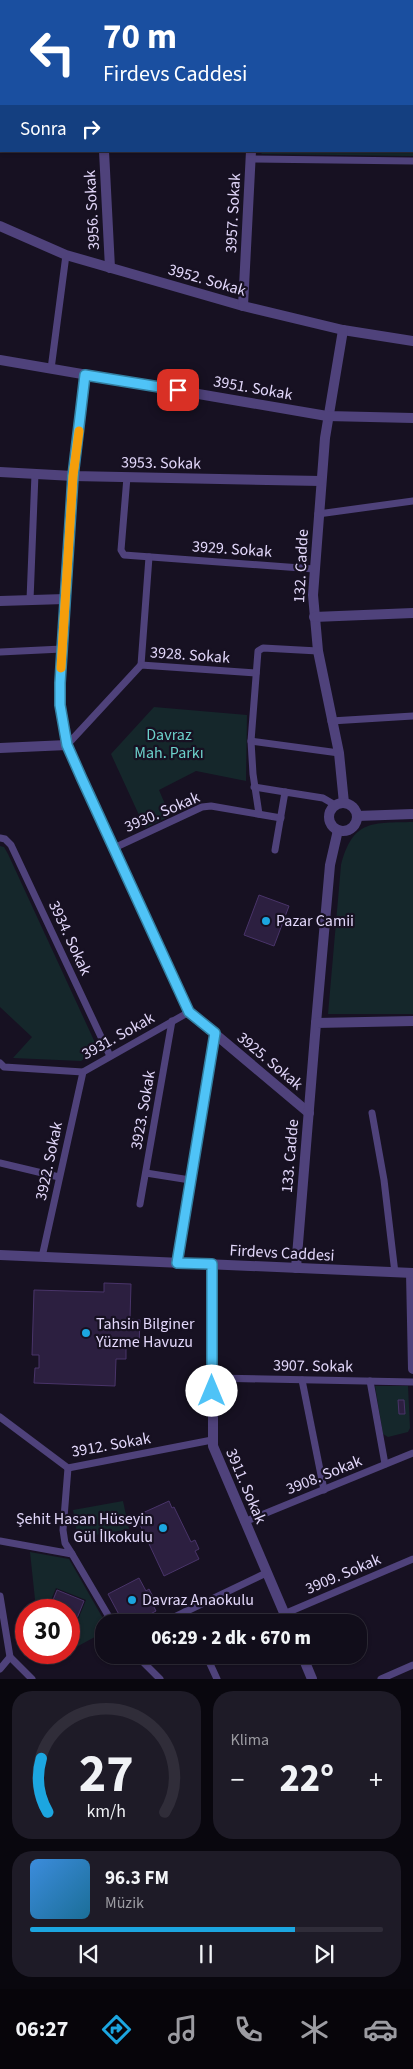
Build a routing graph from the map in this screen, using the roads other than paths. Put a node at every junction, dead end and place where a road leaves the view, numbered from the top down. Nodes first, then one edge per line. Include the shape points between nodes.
1 (104, 152) edge
2 (251, 155) edge
3 (413, 161) edge
4 (0, 226) edge
5 (66, 255) junction
6 (110, 268) junction
7 (244, 306) junction
8 (343, 330) junction
9 (413, 337) edge
10 (413, 341) edge
11 (0, 360) edge
12 (51, 369) junction
13 (85, 375) junction
14 (328, 416) junction
15 (413, 418) edge
16 (0, 472) edge
17 (35, 474) junction
18 (73, 476) junction
19 (127, 477) junction
20 (321, 481) junction
21 (413, 501) edge
22 (318, 514) junction
23 (149, 557) junction
24 (314, 569) junction
25 (65, 599) junction
26 (30, 600) junction
27 (0, 602) edge
28 (413, 612) edge
29 (314, 617) junction
30 (62, 648) junction
31 (318, 651) junction
32 (0, 652) edge
33 (141, 665) junction
34 (256, 673) junction
35 (413, 716) edge
36 (332, 720) junction
37 (251, 741) junction
38 (67, 745) junction
39 (0, 748) edge
40 (338, 753) junction
41 (254, 787) junction
42 (285, 792) junction
43 (339, 804) junction
44 (259, 814) junction
45 (413, 814) edge
46 (357, 816) junction
47 (281, 818) junction
48 (338, 830) junction
49 (0, 838) edge
50 (114, 848) junction
51 (275, 850) dead end
52 (189, 1012) junction
53 (172, 1021) junction
54 (413, 1021) edge
55 (316, 1023) junction
56 (215, 1033) junction
57 (110, 1056) junction
58 (1, 1068) edge
59 (83, 1072) junction
60 (372, 1113) dead end
61 (309, 1114) junction
62 (0, 1163) edge
63 (146, 1173) junction
64 (60, 1177) junction
65 (190, 1180) junction
66 (140, 1204) dead end
67 (0, 1255) edge
68 (42, 1257) junction
69 (177, 1263) junction
70 (212, 1264) junction
71 (296, 1268) junction
72 (395, 1273) junction
73 (412, 1273) edge
74 (413, 1362) edge
75 (413, 1369) edge
76 (212, 1378) junction
77 (302, 1380) junction
78 (370, 1381) junction
79 (413, 1382) edge
80 (0, 1416) edge
81 (212, 1440) junction
82 (413, 1453) edge
83 (385, 1464) junction
84 (68, 1468) junction
85 (324, 1490) junction
86 (244, 1522) junction
87 (0, 1541) edge
88 (72, 1554) junction
89 (413, 1559) edge
90 (266, 1573) junction
91 (0, 1596) edge
92 (185, 1612) joint
93 (107, 1614) edge
94 (181, 1614) edge
95 (284, 1614) edge
96 (295, 1614) edge
97 (10, 1658) junction
98 (145, 1664) edge
99 (210, 1664) edge
100 (306, 1664) edge
101 (413, 1665) edge
102 (0, 1668) edge
103 (32, 1679) edge
104 (160, 1679) edge
105 (217, 1679) edge
106 (312, 1679) edge
107 (381, 1679) edge

1 - 6 street, 3956. Sokak
2 - 3 lane
2 - 7 street, 3957. Sokak
4 - 5 street, 3952. Sokak
5 - 6 street, 3952. Sokak
5 - 12 lane
6 - 7 street, 3952. Sokak
7 - 8 street, 3952. Sokak
8 - 10 street, 3952. Sokak
8 - 14 street, 132. Cadde
9 - 10 street
11 - 12 street, 3951. Sokak
12 - 13 street, 3951. Sokak
13 - 14 street, 3951. Sokak
13 - 18 street, 3925. Sokak
14 - 15 street, 3951. Sokak
14 - 20 street, 132. Cadde
16 - 17 street, 3953. Sokak
17 - 18 street, 3953. Sokak
17 - 26 lane
18 - 19 street, 3953. Sokak
18 - 25 street, 3925. Sokak
19 - 20 street, 3953. Sokak
19 - 23 lane, 3929. Sokak via 121,552
20 - 22 street, 132. Cadde
21 - 22 lane
22 - 24 street, 132. Cadde
23 - 24 lane, 3929. Sokak
23 - 33 lane
24 - 29 street, 132. Cadde
25 - 26 street
25 - 30 street, 3925. Sokak
26 - 27 street
28 - 29 street
29 - 31 street, 132. Cadde
30 - 32 lane
30 - 38 street, 3925. Sokak via 60,705
31 - 34 lane via 261,648
31 - 36 street, 132. Cadde
33 - 34 lane, 3928. Sokak
33 - 38 lane, 3928. Sokak
34 - 37 lane
35 - 36 lane
36 - 40 street, 132. Cadde
37 - 40 lane
37 - 41 lane
38 - 39 street
38 - 50 street, 3925. Sokak
40 - 43 street, 132. Cadde
41 - 42 lane
41 - 44 lane
42 - 43 lane
42 - 47 lane
43 - 46 street via 352,806
43 - 48 street via 332,808 329,817 332,826
44 - 47 lane, 3930. Sokak
44 - 50 lane, 3930. Sokak via 202,806
45 - 46 street
46 - 48 street via 353,827
47 - 51 lane
48 - 55 street via 330,865
49 - 57 lane, 3934. Sokak via 5,838 12,845
50 - 52 street, 3925. Sokak
52 - 53 lane, 3931. Sokak
52 - 56 street, 3925. Sokak
53 - 57 lane, 3931. Sokak
53 - 63 lane, 3923. Sokak
54 - 55 street
55 - 61 street, 133. Cadde
56 - 61 street, 3925. Sokak
56 - 65 lane
57 - 59 lane, 3931. Sokak
58 - 59 lane, 3931. Sokak
59 - 64 lane, 3922. Sokak
60 - 72 lane
61 - 71 street, 133. Cadde
62 - 64 lane
63 - 65 lane
63 - 66 lane, 3923. Sokak
64 - 68 lane, 3922. Sokak
65 - 69 lane
67 - 68 street, Firdevs Caddesi
68 - 69 street, Firdevs Caddesi
69 - 70 street, Firdevs Caddesi
70 - 71 street, Firdevs Caddesi
70 - 76 street, 3911. Sokak
71 - 72 street, Firdevs Caddesi
72 - 73 street, Firdevs Caddesi
73 - 74 street
74 - 75 street
76 - 77 lane, 3907. Sokak
76 - 81 street, 3911. Sokak
77 - 78 lane, 3907. Sokak
77 - 85 lane
78 - 79 lane, 3907. Sokak
78 - 83 lane
80 - 84 lane, 3912. Sokak
81 - 84 lane, 3912. Sokak
81 - 86 street, 3911. Sokak via 214,1453
82 - 83 lane, 3908. Sokak
83 - 85 lane, 3908. Sokak
84 - 88 lane via 63,1530 65,1544
85 - 86 lane, 3908. Sokak
86 - 90 street, 3911. Sokak
87 - 88 lane
88 - 93 lane
89 - 96 lane, 3909. Sokak
90 - 92 lane
90 - 95 street, 3911. Sokak
91 - 97 lane
92 - 94 lane
97 - 102 lane
97 - 103 lane
98 - 104 lane
99 - 105 lane
100 - 106 street
101 - 107 lane

